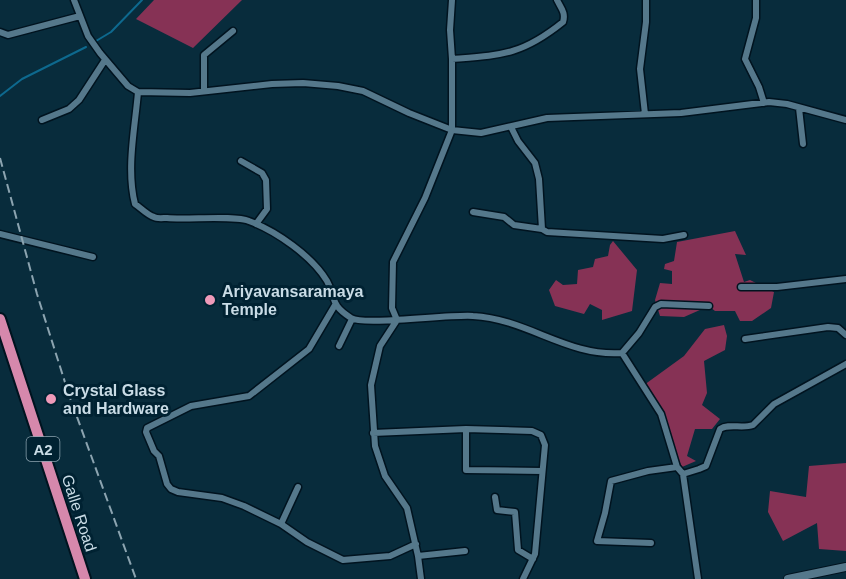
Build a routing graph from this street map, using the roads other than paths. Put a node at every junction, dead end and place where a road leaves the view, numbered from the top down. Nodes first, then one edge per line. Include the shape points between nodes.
1 (74, 0) edge
2 (452, 0) edge
3 (557, 0) edge
4 (646, 0) edge
5 (756, 0) edge
6 (80, 16) junction
7 (234, 31) dead end
8 (0, 32) edge
9 (452, 59) junction
10 (105, 60) junction
11 (204, 91) junction
12 (138, 92) junction
13 (764, 103) junction
14 (800, 108) junction
15 (645, 114) junction
16 (42, 120) dead end
17 (846, 120) edge
18 (511, 127) junction
19 (452, 130) junction
20 (803, 144) dead end
21 (241, 161) dead end
22 (473, 212) dead end
23 (256, 224) junction
24 (542, 229) junction
25 (0, 234) edge
26 (684, 235) dead end
27 (93, 256) dead end
28 (846, 279) edge
29 (741, 287) dead end
30 (335, 305) junction
31 (709, 306) dead end
32 (0, 319) edge
33 (352, 319) junction
34 (397, 320) junction
35 (846, 335) edge
36 (745, 339) dead end
37 (4, 341) edge
38 (339, 346) dead end
39 (622, 353) junction
40 (846, 364) edge
41 (466, 429) junction
42 (374, 433) junction
43 (676, 466) junction
44 (543, 471) junction
45 (682, 474) junction
46 (298, 487) dead end
47 (495, 497) dead end
48 (280, 524) junction
49 (651, 543) dead end
50 (416, 544) junction
51 (465, 551) dead end
52 (418, 556) junction
53 (533, 559) junction
54 (846, 567) edge
55 (85, 579) edge
56 (421, 579) edge
57 (523, 579) edge
58 (698, 579) edge
59 (789, 579) edge

1 - 6 street
2 - 9 street
3 - 9 street via 564,11 563,22 536,42 507,54
4 - 15 street via 640,69
5 - 13 street via 756,18 745,59
6 - 8 street via 8,35
6 - 10 street
7 - 11 street via 204,55
9 - 19 street
10 - 12 street
10 - 16 street via 79,100 69,109
11 - 12 street
11 - 19 street via 272,84 338,86 363,91
12 - 23 street via 131,172 135,204 154,217 246,220
13 - 14 street
13 - 15 street
14 - 17 street
14 - 20 street
15 - 18 street via 548,118
18 - 19 street via 482,133
18 - 24 street via 535,163
19 - 34 street via 425,198 393,262 392,308
21 - 23 street via 262,173 266,180 267,208
22 - 24 street
23 - 30 street via 273,231 314,264 328,282
24 - 26 street via 663,239
25 - 27 street
28 - 29 street
30 - 33 street
30 - 48 street via 309,349 249,396 191,406 147,428 171,489 222,498
31 - 39 street via 655,307
32 - 37 highway, Galle Road / A2
33 - 34 street
33 - 38 street
34 - 39 street via 474,316 511,322 578,350
34 - 42 street via 380,346 371,385
35 - 36 street via 838,328 828,327
37 - 55 highway, Galle Road / A2
39 - 43 street via 661,414
40 - 45 street via 774,404 753,425 720,429 706,465
41 - 42 street
41 - 44 street via 532,431 542,435
41 - 44 street via 466,470
42 - 50 street via 385,476 407,507
43 - 45 street
43 - 49 street via 611,481 597,541
44 - 53 street
45 - 58 street
46 - 48 street
47 - 53 street via 497,510 514,512 518,550
48 - 50 street via 343,560 390,556
50 - 52 street
51 - 52 street
52 - 56 street
53 - 57 street
54 - 59 street

